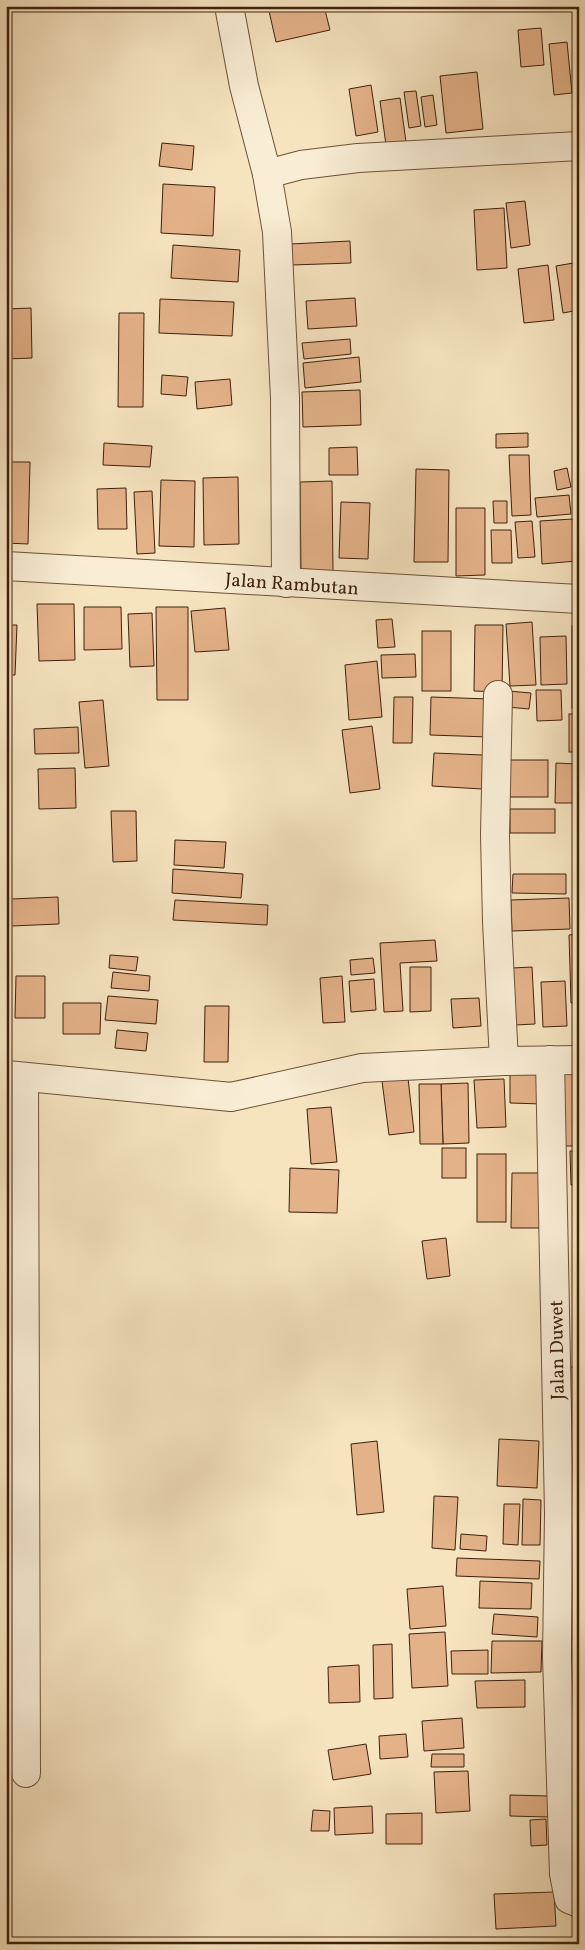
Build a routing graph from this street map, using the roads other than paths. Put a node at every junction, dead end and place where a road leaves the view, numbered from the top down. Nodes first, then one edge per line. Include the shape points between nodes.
1 (229, 6) edge
2 (579, 146) edge
3 (267, 174) junction
4 (6, 566) edge
5 (265, 581) junction
6 (579, 599) edge
7 (498, 695) dead end
8 (550, 1060) junction
9 (579, 1060) edge
10 (504, 1061) junction
11 (15, 1077) edge
12 (26, 1773) dead end
13 (579, 1904) edge

1 - 3 street via 244,86
2 - 3 street via 358,158
3 - 5 street via 277,232 285,398
4 - 5 street, Jalan Rambutan
5 - 6 street, Jalan Rambutan
7 - 10 street via 495,835
8 - 9 street
8 - 10 street
8 - 13 street, Jalan Duwet via 559,1514 557,1656 564,1874 569,1899
10 - 11 street via 362,1068 231,1097
11 - 12 street

